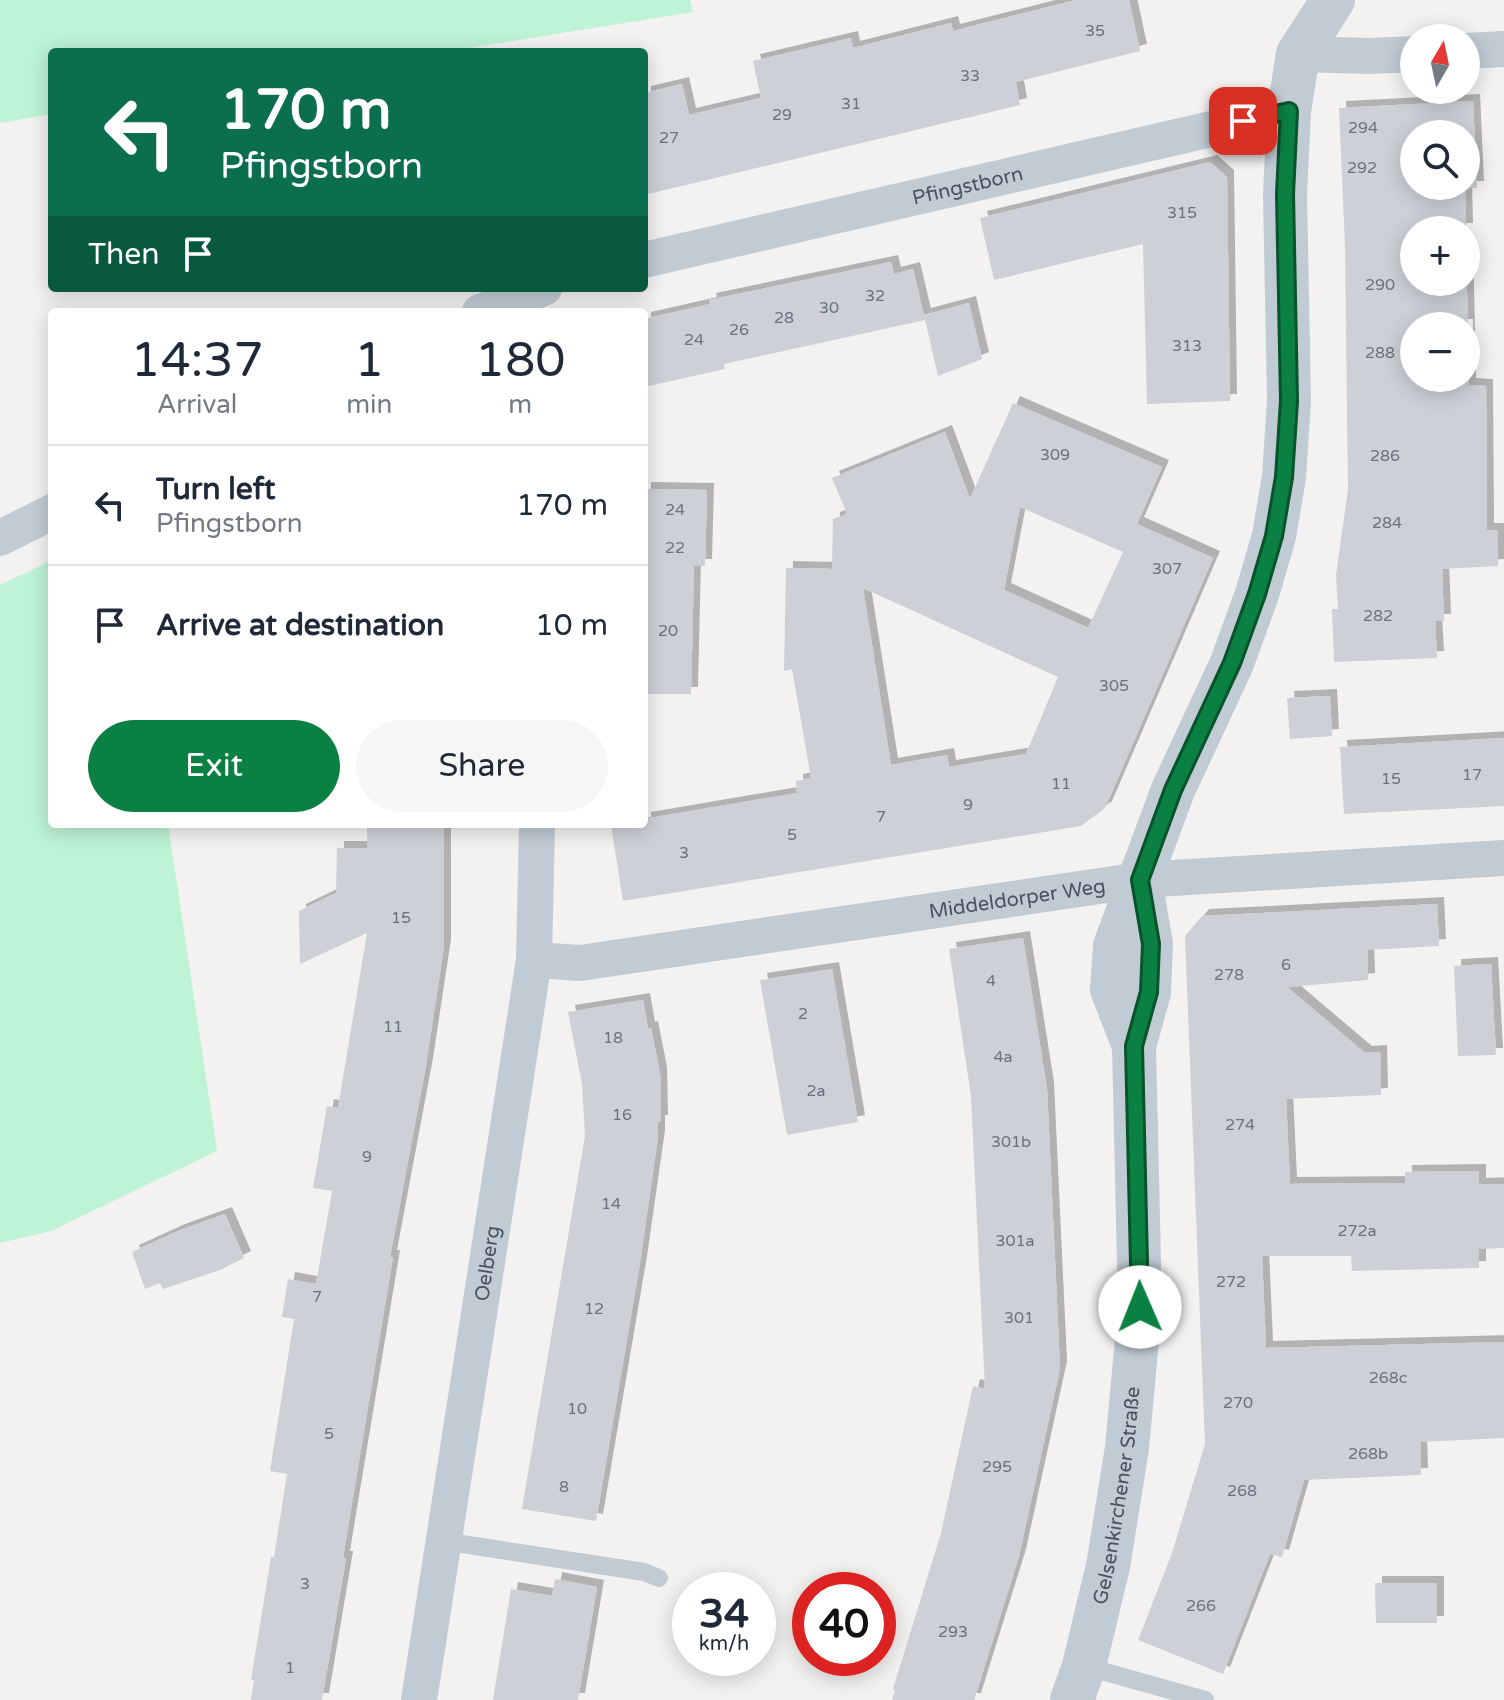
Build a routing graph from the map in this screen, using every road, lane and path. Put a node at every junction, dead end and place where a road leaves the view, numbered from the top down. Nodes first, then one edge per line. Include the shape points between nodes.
1 (1333, 0) edge
2 (1504, 49) edge
3 (1480, 50) edge
4 (1298, 54) junction
5 (1400, 54) edge
6 (1289, 111) junction
7 (648, 259) edge
8 (535, 292) edge
9 (491, 308) edge
10 (48, 514) edge
11 (0, 538) edge
12 (537, 828) edge
13 (1504, 858) edge
14 (1140, 880) junction
15 (534, 960) junction
16 (443, 1541) junction
17 (659, 1578) dead end
18 (1078, 1683) edge
19 (419, 1700) edge
20 (1205, 1700) edge

1 - 4 street, Gelsenkirchener Straße
2 - 3 street
4 - 5 street
4 - 6 street, Gelsenkirchener Straße
6 - 7 street, Pfingstborn
6 - 14 street, Gelsenkirchener Straße via 1289,401 1274,536 1232,663 1173,790
8 - 9 street
10 - 11 street
12 - 15 street, Oelberg
13 - 14 street, Middeldorper Weg
14 - 15 street, Middeldorper Weg via 580,963
14 - 18 street, Gelsenkirchener Straße via 1151,944 1149,992 1134,1046 1140,1307 1127,1448 1108,1566
15 - 16 street, Oelberg
16 - 17 lane
16 - 19 street, Oelberg
18 - 20 lane

